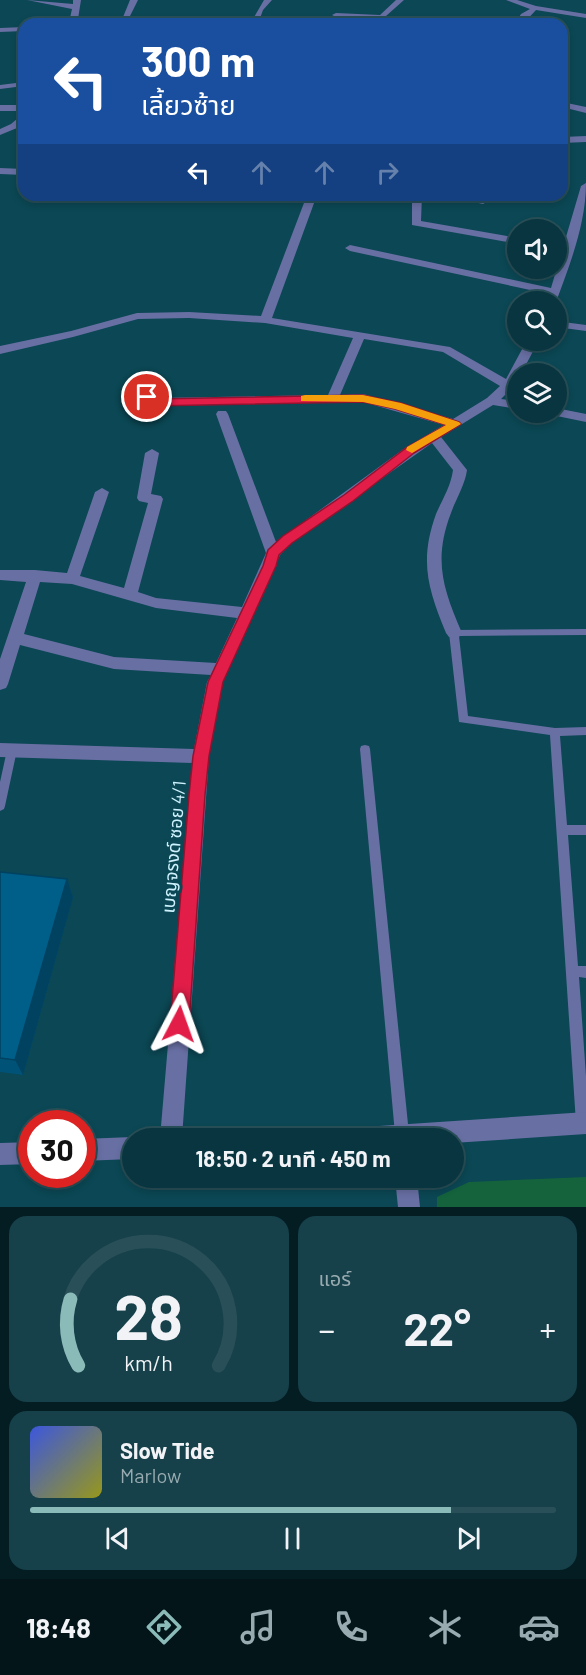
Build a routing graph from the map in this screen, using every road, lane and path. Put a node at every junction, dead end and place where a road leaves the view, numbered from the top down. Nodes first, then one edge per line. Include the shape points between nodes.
1 (35, 0) edge
2 (134, 0) edge
3 (268, 0) edge
4 (400, 0) edge
5 (510, 0) edge
6 (76, 3) edge
7 (523, 3) edge
8 (535, 8) junction
9 (336, 15) dead end
10 (381, 16) joint
11 (586, 16) edge
12 (74, 18) edge
13 (125, 18) edge
14 (257, 18) edge
15 (523, 18) edge
16 (18, 29) edge
17 (0, 30) edge
18 (18, 84) edge
19 (0, 85) edge
20 (568, 107) edge
21 (0, 108) edge
22 (18, 108) edge
23 (586, 110) edge
24 (18, 122) edge
25 (0, 132) edge
26 (568, 140) edge
27 (586, 140) edge
28 (0, 171) edge
29 (18, 172) edge
30 (586, 186) edge
31 (310, 201) edge
32 (417, 201) edge
33 (567, 235) edge
34 (507, 239) edge
35 (350, 248) dead end
36 (528, 291) edge
37 (265, 320) junction
38 (567, 325) edge
39 (586, 328) edge
40 (360, 335) junction
41 (0, 350) edge
42 (151, 384) dead end
43 (507, 385) edge
44 (507, 387) edge
45 (333, 397) junction
46 (491, 401) junction
47 (507, 403) edge
48 (222, 414) dead end
49 (567, 414) edge
50 (586, 418) edge
51 (455, 424) junction
52 (435, 437) junction
53 (152, 453) dead end
54 (102, 492) dead end
55 (273, 553) junction
56 (0, 575) edge
57 (35, 575) junction
58 (72, 579) junction
59 (130, 594) junction
60 (246, 613) junction
61 (586, 632) edge
62 (454, 633) junction
63 (15, 638) junction
64 (221, 669) junction
65 (0, 684) edge
66 (586, 731) edge
67 (555, 732) junction
68 (365, 749) dead end
69 (6, 750) edge
70 (201, 756) junction
71 (0, 806) edge
72 (561, 830) junction
73 (586, 830) edge
74 (572, 971) junction
75 (586, 972) edge
76 (584, 1123) edge
77 (172, 1128) edge
78 (402, 1128) edge
79 (464, 1133) edge
80 (122, 1148) edge
81 (96, 1149) edge
82 (18, 1153) edge
83 (0, 1154) edge
84 (407, 1188) edge
85 (409, 1207) edge

1 - 6 street
2 - 13 street
3 - 14 street
4 - 10 street
5 - 7 street
6 - 12 street
7 - 8 street
8 - 11 street
8 - 15 street
9 - 10 street
16 - 17 street
18 - 19 street
20 - 23 street
21 - 22 street
24 - 25 street
26 - 27 street
28 - 29 street
30 - 33 street
31 - 37 street
32 - 34 street via 416,223
35 - 36 street
37 - 40 street
37 - 41 street via 137,316
38 - 39 street
40 - 43 street via 447,349
40 - 45 street
42 - 45 street via 147,397 151,402
44 - 46 street, เบญจรงด์ ซอย 4/1
45 - 51 street via 363,398
46 - 47 street
46 - 51 street, เบญจรงด์ ซอย 4/1
48 - 55 street
49 - 50 street
51 - 52 street, เบญจรงด์ ซอย 4/1
52 - 55 street, เบญจรงด์ ซอย 4/1 via 287,539
52 - 62 street via 460,470 440,525 432,562 439,597
53 - 59 street via 144,498 156,499
54 - 58 street
55 - 60 street, เบญจรงด์ ซอย 4/1
56 - 57 street
57 - 58 street
57 - 63 street
58 - 59 street
59 - 60 street via 156,603
60 - 64 street, เบญจรงด์ ซอย 4/1
61 - 62 lane
62 - 67 lane via 463,719
63 - 64 street via 114,663
63 - 65 street
64 - 70 street, เบญจรงด์ ซอย 4/1
66 - 67 lane
67 - 72 lane
68 - 78 lane
69 - 70 street
69 - 71 lane
70 - 77 street, เบญจรงด์ ซอย 4/1
72 - 73 lane
72 - 74 lane
74 - 75 lane
74 - 76 lane
76 - 79 street
80 - 81 street
82 - 83 street
84 - 85 street

